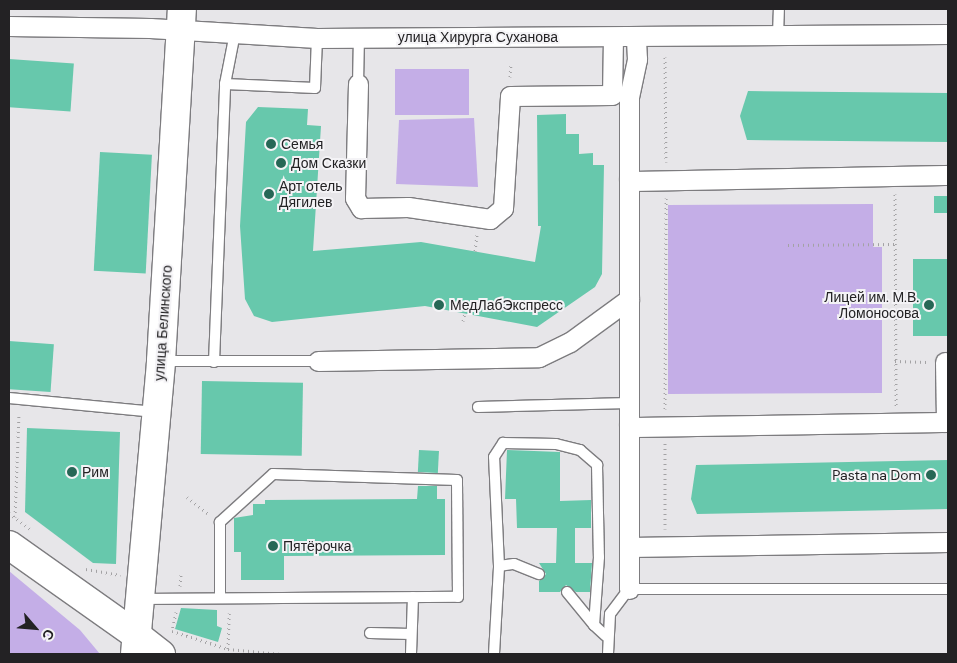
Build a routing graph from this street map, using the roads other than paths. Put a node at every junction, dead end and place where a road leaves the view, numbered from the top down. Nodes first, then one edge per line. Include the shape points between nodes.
1 (780, 9) edge
2 (182, 19) edge
3 (9, 26) edge
4 (235, 33) junction
5 (948, 34) edge
6 (778, 35) junction
7 (613, 37) junction
8 (636, 37) junction
9 (317, 38) junction
10 (359, 38) junction
11 (225, 84) junction
12 (358, 84) joint
13 (948, 175) edge
14 (629, 181) junction
15 (629, 299) junction
16 (161, 361) junction
17 (318, 361) joint
18 (214, 362) junction
19 (945, 362) road end
20 (14, 398) edge
21 (629, 403) junction
22 (478, 406) dead end
23 (157, 413) junction
24 (947, 422) edge
25 (629, 427) junction
26 (11, 537) edge
27 (948, 542) edge
28 (629, 546) junction
29 (499, 566) junction
30 (538, 574) dead end
31 (628, 589) junction
32 (948, 589) edge
33 (567, 592) dead end
34 (220, 597) junction
35 (412, 597) junction
36 (143, 598) junction
37 (594, 625) junction
38 (370, 633) dead end
39 (411, 634) junction
40 (606, 636) junction
41 (137, 646) edge
42 (161, 654) edge
43 (411, 654) edge
44 (494, 654) edge
45 (608, 654) edge

1 - 6 lane
2 - 3 street, улица Хирурга Суханова
2 - 4 street, улица Хирурга Суханова
2 - 16 main road, улица Белинского
4 - 9 street, улица Хирурга Суханова
4 - 11 lane
5 - 6 street, улица Хирурга Суханова
6 - 8 street, улица Хирурга Суханова
7 - 8 street, улица Хирурга Суханова
7 - 10 street, улица Хирурга Суханова
7 - 12 street via 612,95 510,96 503,208 490,219 408,207 362,208 355,198
8 - 14 street via 637,59 629,97
9 - 10 street, улица Хирурга Суханова
9 - 11 lane via 315,88
10 - 12 lane
11 - 18 lane
13 - 14 street
14 - 15 street
15 - 17 street via 570,342 539,357
15 - 21 street
16 - 18 lane
16 - 23 main road, улица Белинского
17 - 18 lane
19 - 24 street
20 - 23 lane
21 - 22 lane
21 - 25 street
23 - 36 main road, улица Белинского
24 - 25 street
25 - 28 street
26 - 41 main road
27 - 28 street
28 - 31 street
29 - 30 lane via 514,564
29 - 37 lane via 494,457 503,443 556,444 580,450 596,465 599,557
29 - 44 lane
31 - 32 lane
31 - 40 lane via 610,614
33 - 37 lane
34 - 35 lane
34 - 35 lane via 220,522 273,474 457,480 458,597
34 - 36 lane
35 - 39 lane
36 - 41 main road, улица Белинского
37 - 40 lane
38 - 39 lane
39 - 43 lane
40 - 45 lane
41 - 42 main road

